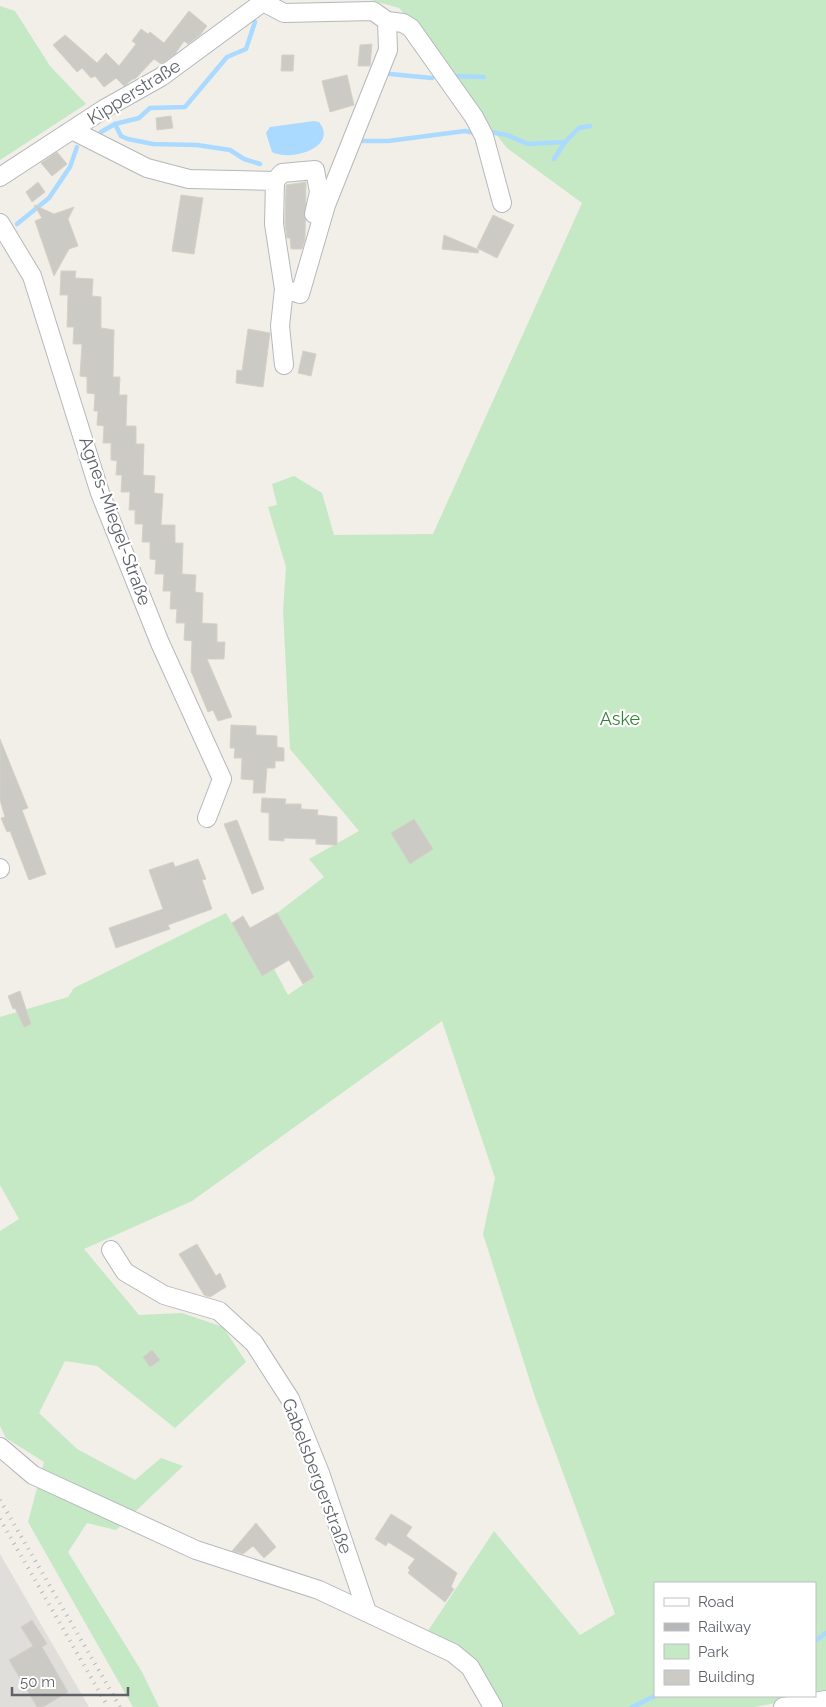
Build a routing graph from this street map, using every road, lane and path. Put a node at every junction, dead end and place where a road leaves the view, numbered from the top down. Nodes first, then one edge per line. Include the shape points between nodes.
1 (387, 21) junction
2 (72, 130) junction
3 (0, 177) edge
4 (275, 181) junction
5 (502, 203) dead end
6 (0, 223) edge
7 (316, 239) junction
8 (284, 289) junction
9 (284, 365) dead end
10 (207, 818) dead end
11 (111, 1250) dead end
12 (0, 1447) edge
13 (367, 1612) junction
14 (826, 1700) edge
15 (493, 1707) edge
16 (784, 1707) edge

1 - 2 street, Kipperstraße via 373,11 284,13 263,2 161,77
1 - 5 street via 403,23 411,28 474,117 484,136
1 - 7 street via 388,50 326,205
2 - 3 street, Kipperstraße
2 - 4 street via 147,168 189,179
4 - 7 street via 282,173 315,170 319,192 312,224
4 - 8 street via 274,224
6 - 10 street, Agnes-Miegel-Straße via 32,276 100,493 160,643 222,779
7 - 8 street via 300,294
8 - 9 street via 280,326
11 - 13 street, Gabelsbergerstraße via 125,1272 164,1295 219,1311 254,1343 290,1399 320,1473
12 - 13 street via 33,1475 196,1550 319,1590
13 - 15 street via 453,1653 470,1667
14 - 16 street

